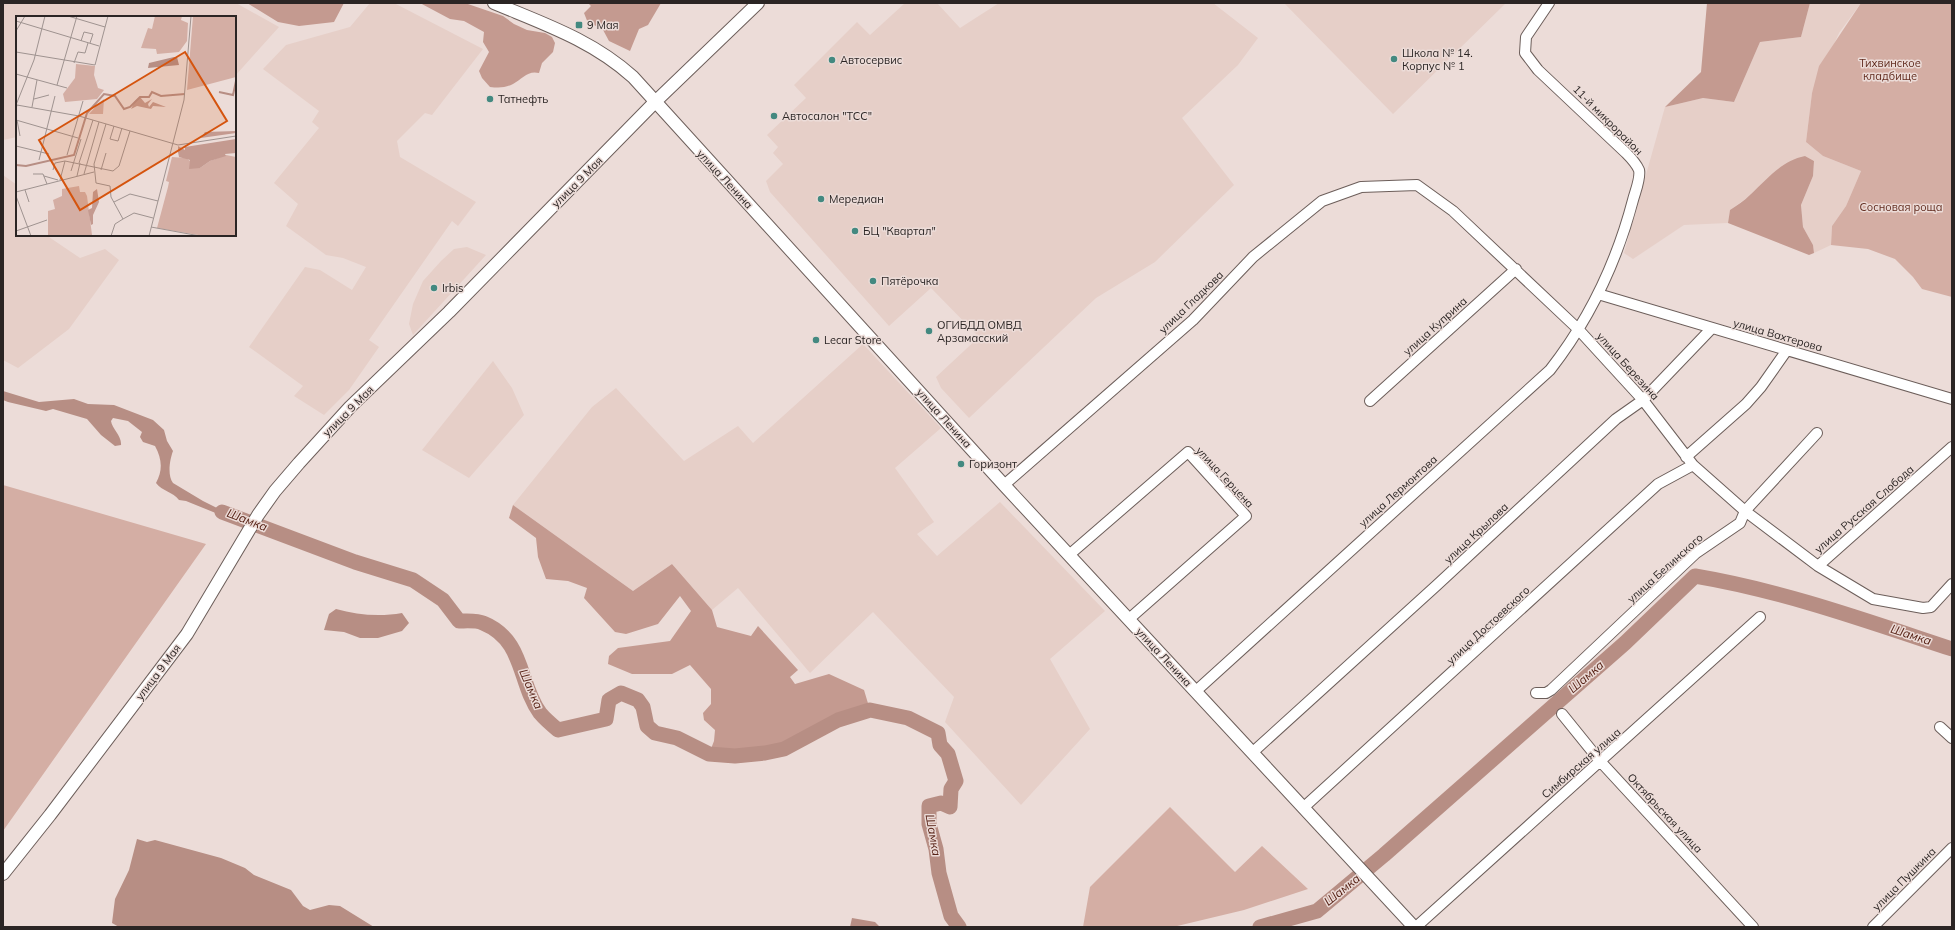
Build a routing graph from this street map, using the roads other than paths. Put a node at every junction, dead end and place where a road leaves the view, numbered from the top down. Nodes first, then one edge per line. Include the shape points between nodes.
1 (494, 3) edge
2 (758, 3) edge
3 (1549, 3) edge
4 (655, 102) junction
5 (1417, 185) joint
6 (1516, 269) junction
7 (1598, 294) junction
8 (1712, 328) junction
9 (1578, 329) junction
10 (1787, 350) junction
11 (1952, 399) edge
12 (1643, 400) junction
13 (1370, 401) dead end
14 (1817, 433) dead end
15 (1952, 447) edge
16 (1686, 456) junction
17 (1693, 466) junction
18 (1004, 485) junction
19 (1746, 510) junction
20 (1069, 555) junction
21 (1818, 566) junction
22 (1952, 584) edge
23 (1760, 617) dead end
24 (1129, 619) junction
25 (1196, 691) junction
26 (1544, 693) dead end
27 (1562, 714) dead end
28 (1940, 727) dead end
29 (1952, 738) edge
30 (1252, 752) junction
31 (1600, 761) junction
32 (1303, 808) junction
33 (1952, 848) edge
34 (3, 874) edge
35 (1415, 927) edge
36 (1754, 927) edge
37 (1873, 927) edge

1 - 4 main road, улица Ленина via 592,45 633,77
2 - 4 main road, улица 9 Мая
3 - 7 street, 11-й микрорайон via 1526,37 1524,53 1538,70 1635,163 1639,172 1629,217
4 - 18 main road, улица Ленина
4 - 34 main road, улица 9 Мая via 449,312 350,407 294,468 258,515 187,634
5 - 6 street, улица Березина via 1453,211
5 - 18 street, улица Гладкова via 1361,187 1322,201 1253,257 1193,320
6 - 9 street, улица Березина
6 - 13 street, улица Куприна
7 - 8 street, улица Вахтерова
7 - 9 street, улица Лермонтова
8 - 10 street, улица Вахтерова
8 - 12 street, улица Крылова
9 - 12 street, улица Березина
9 - 25 street, улица Лермонтова via 1550,370
10 - 11 street, улица Вахтерова
10 - 16 street via 1746,404
12 - 16 street, улица Березина
12 - 30 street, улица Крылова via 1616,419
14 - 19 street, улица Белинского
15 - 21 street, улица Русская Слобода
16 - 17 street, улица Березина
17 - 19 street, улица Березина
17 - 32 street, улица Достоевского via 1658,484
18 - 20 main road, улица Ленина
19 - 21 street, улица Березина
19 - 26 street, улица Белинского via 1740,523 1696,553 1551,690
20 - 24 main road, улица Ленина
20 - 24 street, улица Герцена via 1188,452 1246,516
21 - 22 street, улица Русская Слобода via 1873,599 1923,608 1931,607
23 - 31 street, Симбирская улица via 1653,716
24 - 25 main road, улица Ленина
25 - 30 main road, улица Ленина
27 - 31 street, Октябрьская улица
28 - 29 street
30 - 32 main road, улица Ленина
31 - 35 street, Симбирская улица
31 - 36 street, Октябрьская улица
32 - 35 main road, улица Ленина
33 - 37 street, улица Пушкина

